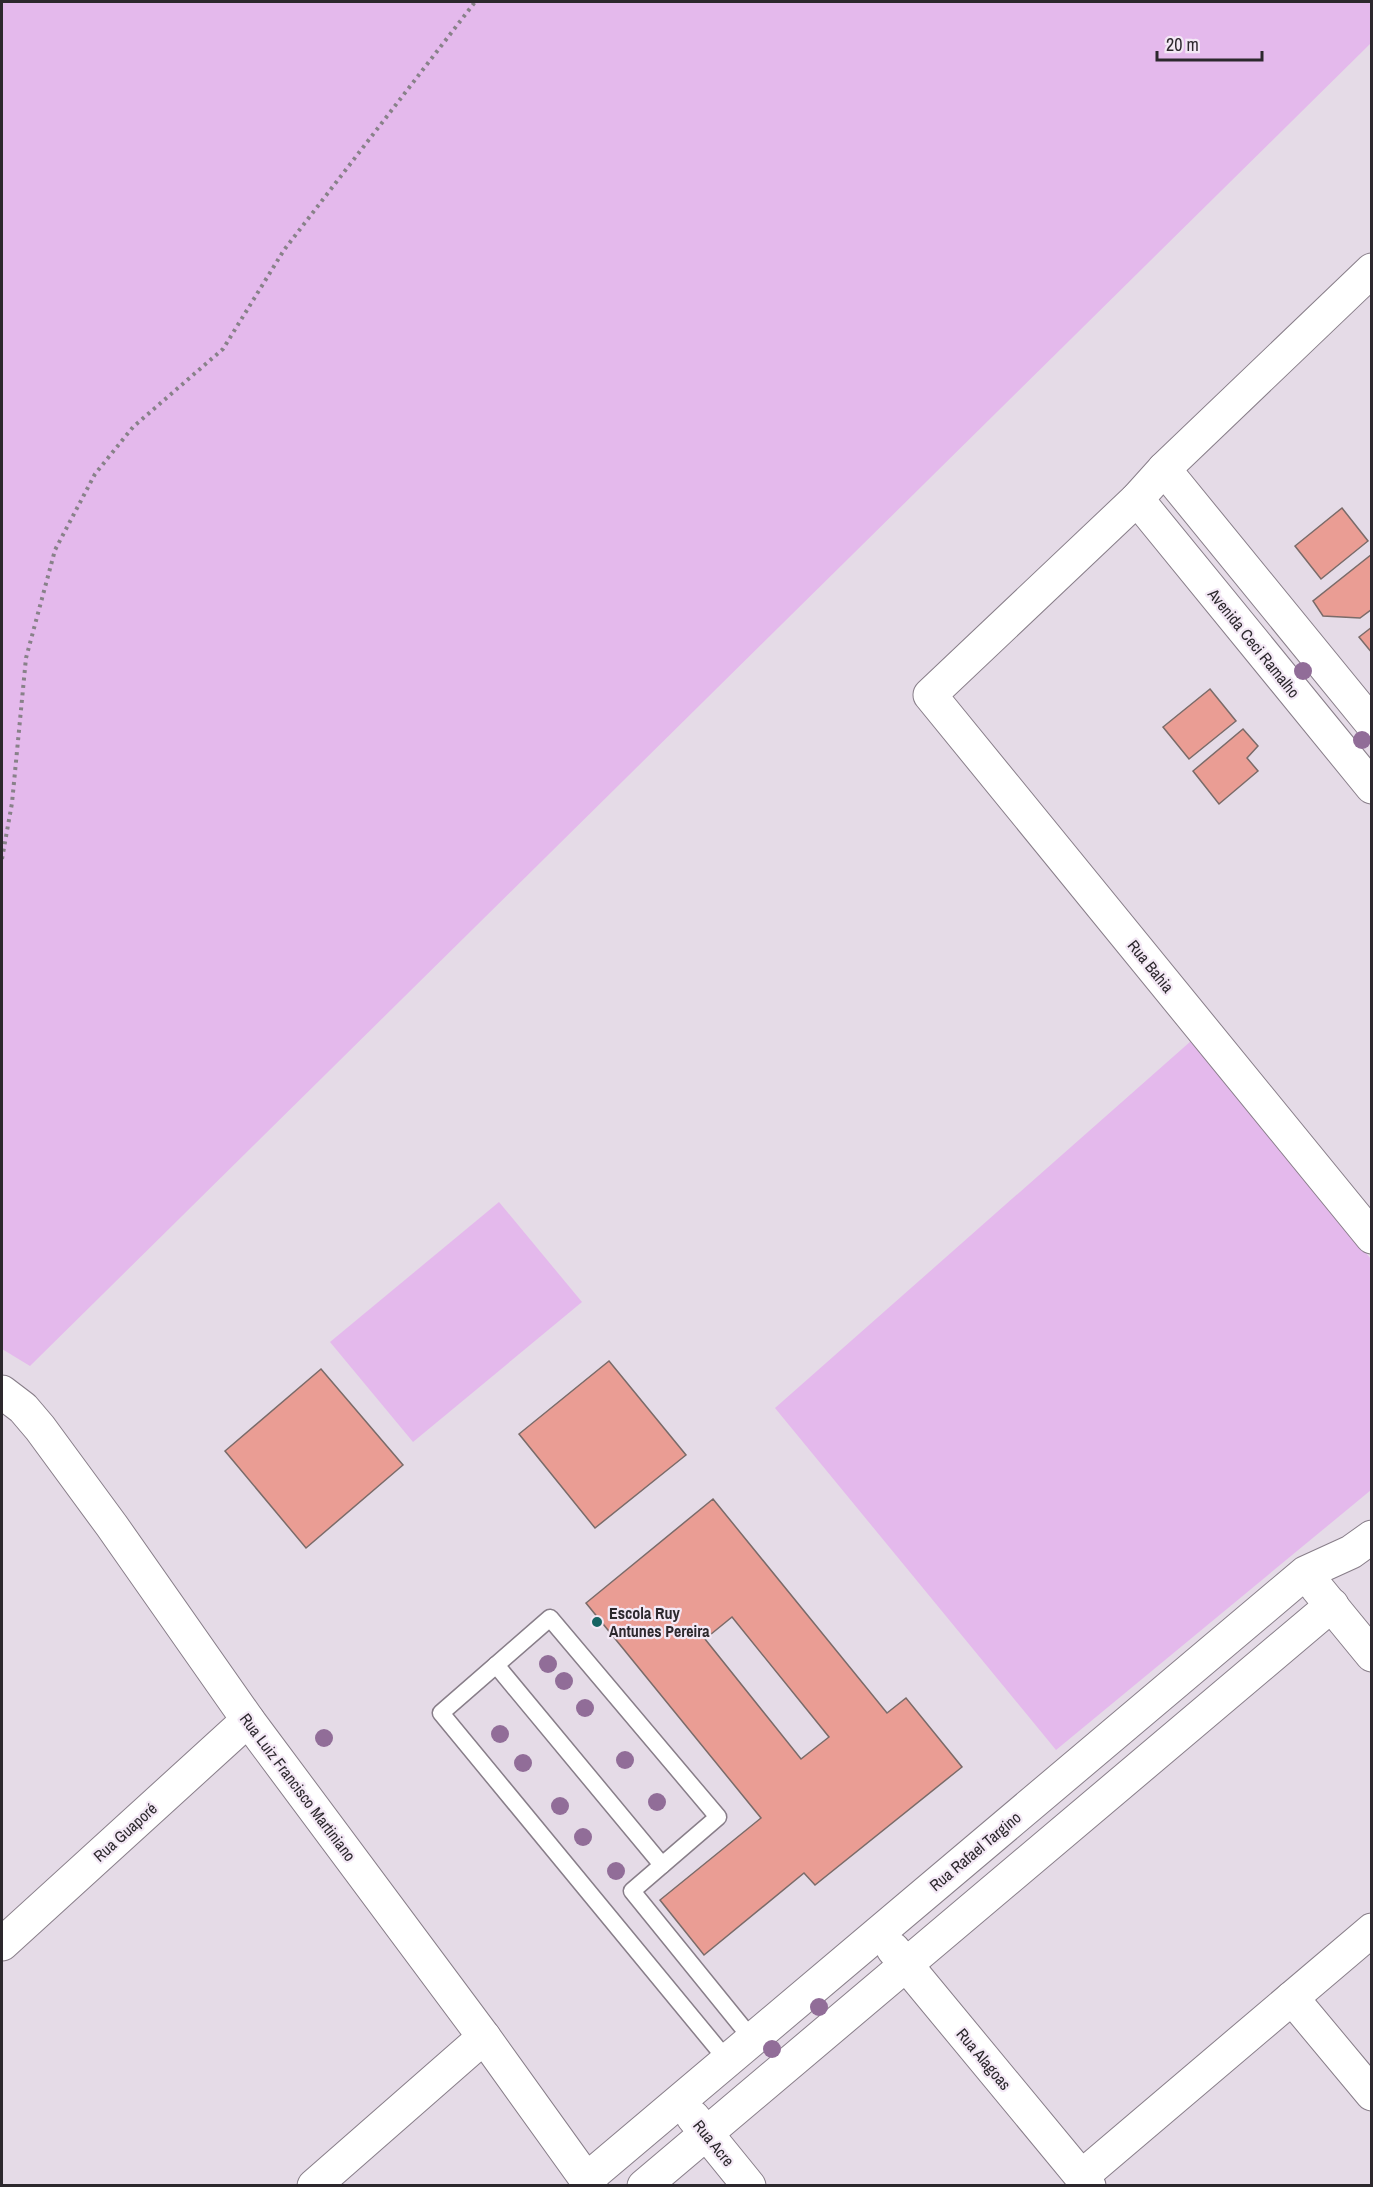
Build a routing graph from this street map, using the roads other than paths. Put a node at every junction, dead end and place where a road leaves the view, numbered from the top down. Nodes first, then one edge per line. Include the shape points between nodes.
1 (1371, 273) edge
2 (1164, 469) junction
3 (1137, 499) junction
4 (1371, 724) edge
5 (1371, 787) edge
6 (1360, 1200) edge
7 (1371, 1237) edge
8 (2, 1392) edge
9 (1371, 1537) edge
10 (1305, 1573) junction
11 (1332, 1605) junction
12 (1371, 1655) edge
13 (496, 1665) junction
14 (248, 1720) junction
15 (662, 1865) junction
16 (1371, 1930) edge
17 (879, 1932) junction
18 (2, 1944) edge
19 (906, 1965) junction
20 (1292, 1998) junction
21 (484, 2037) junction
22 (752, 2039) junction
23 (727, 2061) junction
24 (1371, 2094) edge
25 (680, 2100) junction
26 (706, 2133) junction
27 (1085, 2181) edge
28 (589, 2182) edge
29 (314, 2186) edge
30 (644, 2186) edge
31 (749, 2186) edge

1 - 2 street
2 - 3 street
2 - 4 street
3 - 5 street, Avenida Ceci Ramalho
3 - 6 street, Rua Bahia via 930,695
6 - 7 street, Rua Bahia
8 - 14 street, Rua Luiz Francisco Martiniano via 40,1428
9 - 10 street, Rua Rafael Targino via 1351,1552
10 - 11 street
10 - 17 street, Rua Rafael Targino
11 - 12 street
11 - 19 street
13 - 15 lane
13 - 15 lane via 550,1618 718,1817
13 - 23 lane via 441,1713
14 - 18 street, Rua Guaporé
14 - 21 street, Rua Luiz Francisco Martiniano
15 - 22 lane via 632,1891
16 - 20 street
17 - 19 street, Rua Alagoas
17 - 22 street, Rua Rafael Targino
19 - 26 street
19 - 27 street, Rua Alagoas
20 - 24 street
20 - 27 street
21 - 28 street, Rua Luiz Francisco Martiniano
21 - 29 street
22 - 23 street, Rua Rafael Targino
23 - 25 street, Rua Rafael Targino
25 - 26 street, Rua Acre
25 - 28 street, Rua Rafael Targino
26 - 30 street
26 - 31 street, Rua Acre

